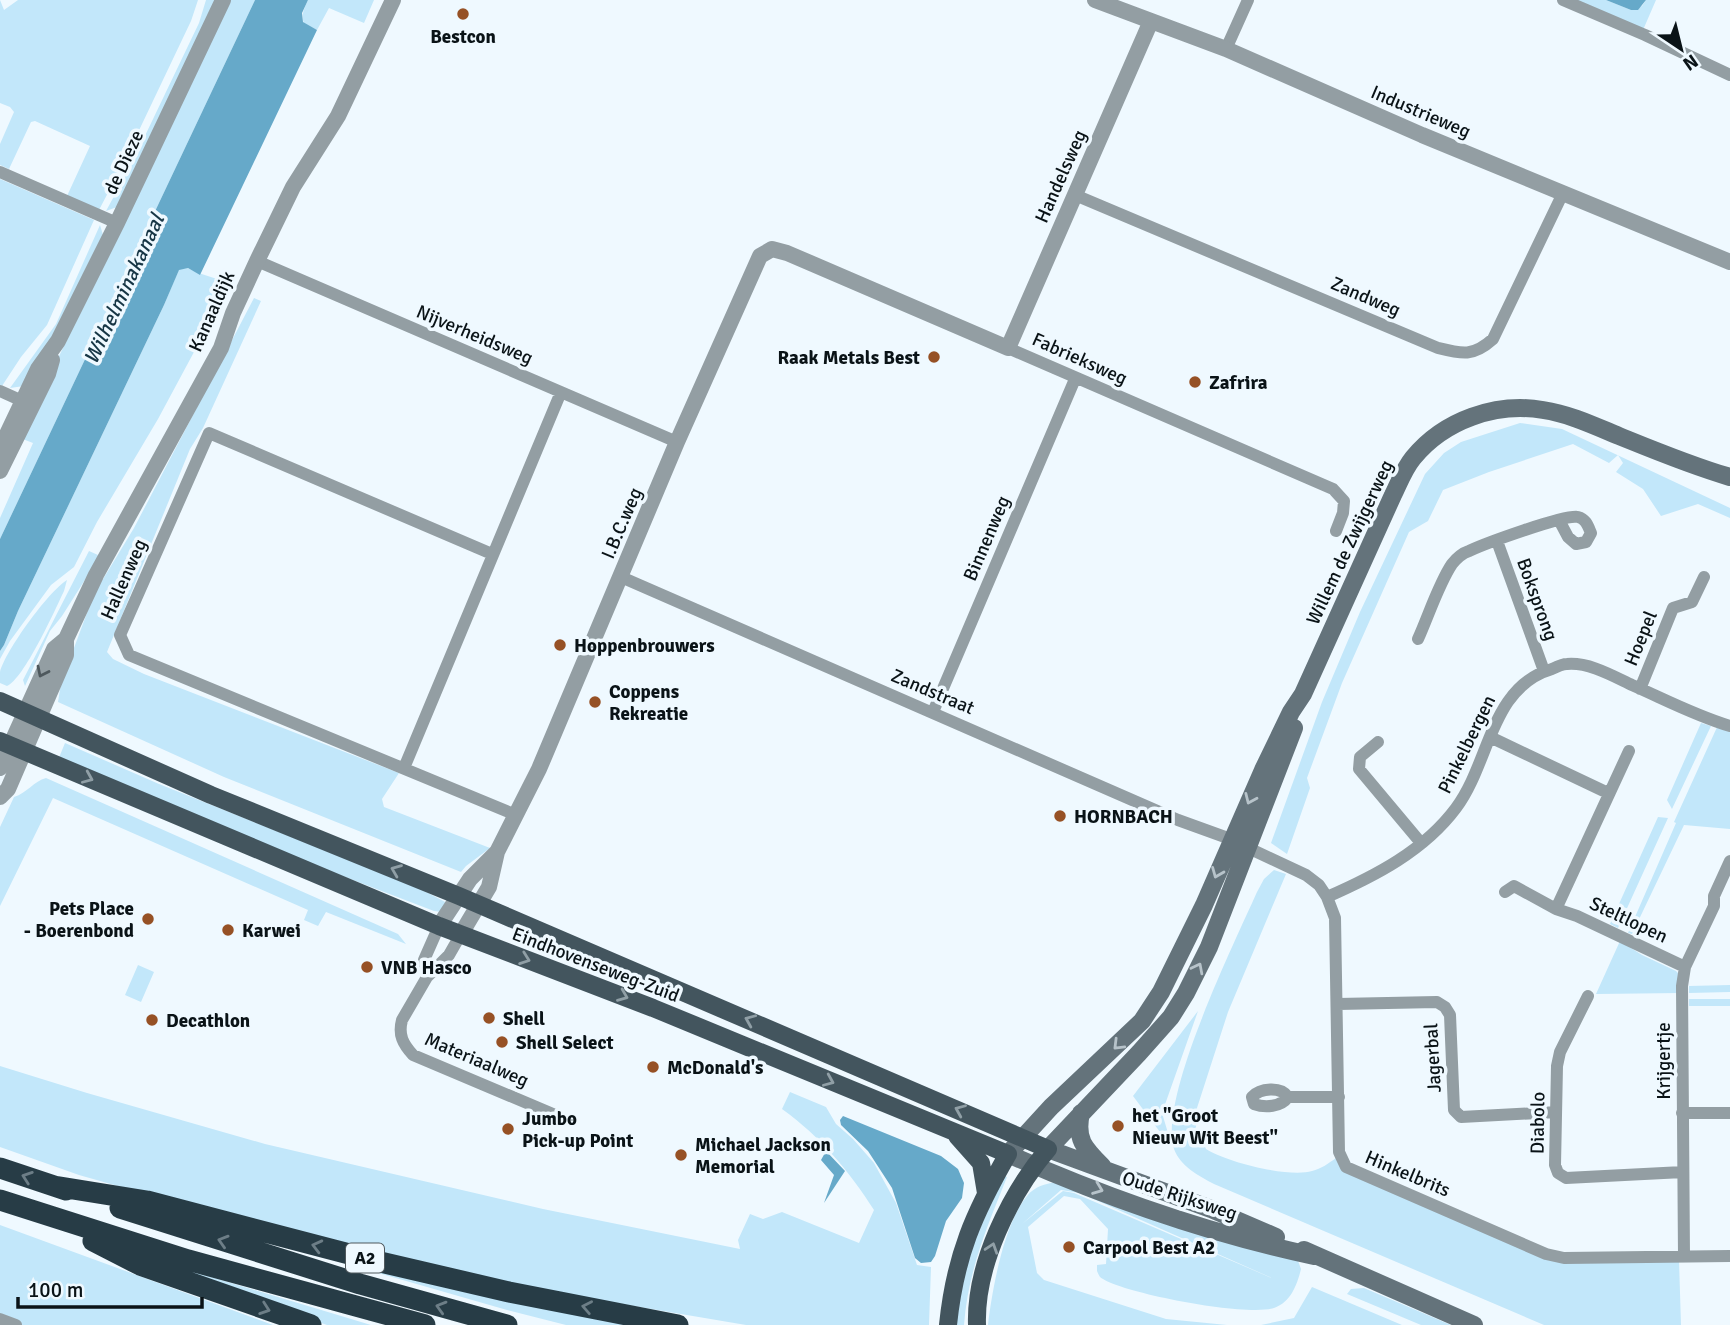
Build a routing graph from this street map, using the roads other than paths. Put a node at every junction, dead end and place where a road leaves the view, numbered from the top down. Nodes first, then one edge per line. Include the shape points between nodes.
1 (223, 0) edge
2 (393, 0) edge
3 (1095, 0) edge
4 (1248, 0) edge
5 (1563, 0) edge
6 (1151, 21) junction
7 (1226, 49) junction
8 (1730, 75) edge
9 (0, 172) edge
10 (1563, 193) junction
11 (1075, 195) junction
12 (117, 223) junction
13 (767, 250) joint
14 (257, 261) junction
15 (1730, 262) edge
16 (1008, 348) junction
17 (1075, 379) junction
18 (0, 391) edge
19 (561, 392) junction
20 (28, 403) junction
21 (677, 442) junction
22 (0, 449) edge
23 (1694, 466) junction
24 (0, 471) edge
25 (1730, 478) edge
26 (1730, 488) edge
27 (1559, 520) dead end
28 (1336, 531) dead end
29 (1497, 541) junction
30 (492, 554) junction
31 (621, 577) junction
32 (1704, 577) dead end
33 (1418, 639) dead end
34 (1544, 671) junction
35 (1640, 689) junction
36 (1303, 694) junction
37 (0, 701) edge
38 (933, 712) junction
39 (32, 714) junction
40 (1730, 726) edge
41 (1490, 737) junction
42 (1378, 742) dead end
43 (12, 746) edge
44 (1629, 751) dead end
45 (0, 768) edge
46 (404, 768) junction
47 (1608, 793) junction
48 (0, 797) edge
49 (516, 815) junction
50 (1231, 841) junction
51 (1422, 843) junction
52 (1248, 848) junction
53 (497, 852) junction
54 (1730, 861) edge
55 (1727, 876) edge
56 (1505, 892) dead end
57 (459, 896) junction
58 (1327, 897) junction
59 (479, 905) junction
60 (1556, 909) junction
61 (439, 926) junction
62 (461, 934) junction
63 (1685, 967) junction
64 (428, 977) junction
65 (1588, 996) dead end
66 (1338, 1004) junction
67 (1288, 1097) dead end
68 (1339, 1097) junction
69 (1556, 1112) junction
70 (1081, 1113) junction
71 (1682, 1113) junction
72 (1730, 1113) edge
73 (567, 1120) dead end
74 (950, 1130) junction
75 (1021, 1139) junction
76 (1048, 1149) junction
77 (1008, 1154) junction
78 (1035, 1165) junction
79 (0, 1168) edge
80 (1106, 1170) junction
81 (1683, 1172) junction
82 (54, 1186) junction
83 (986, 1193) junction
84 (0, 1200) edge
85 (45, 1215) junction
86 (1684, 1255) junction
87 (1314, 1256) junction
88 (1730, 1256) edge
89 (0, 1319) edge
90 (16, 1325) edge
91 (311, 1325) edge
92 (425, 1325) edge
93 (507, 1325) edge
94 (678, 1325) edge
95 (948, 1325) edge
96 (977, 1325) edge
97 (1474, 1325) edge

1 - 12 street, de Dieze
2 - 14 street, Kanaaldijk via 338,116 293,187
3 - 6 street, Industrieweg
4 - 7 street
5 - 8 street
6 - 7 street, Industrieweg
6 - 11 street, Handelsweg
7 - 10 street, Industrieweg
9 - 12 street
10 - 11 street, Zandweg via 1493,339 1481,349 1461,354
10 - 15 street, Industrieweg
11 - 16 street, Handelsweg
12 - 20 street, de Dieze via 58,341 48,374
13 - 16 street, Fabrieksweg via 787,253
13 - 21 street, I.B.C.weg via 757,262
14 - 19 street, Nijverheidsweg
14 - 39 street, Kanaaldijk via 221,348 129,513 66,639 66,655
16 - 17 street, Fabrieksweg
17 - 28 street, Fabrieksweg via 1333,489 1344,501
17 - 38 street, Binnenweg
18 - 20 street
19 - 21 street, Nijverheidsweg
19 - 30 street
20 - 22 street, de Dieze
20 - 24 street, de Dieze
21 - 31 street, I.B.C.weg
23 - 25 main road, Willem de Zwijgerweg
23 - 26 main road, Willem de Zwijgerweg
23 - 36 main road, Willem de Zwijgerweg via 1567,415 1543,410 1491,411 1451,426 1423,447 1406,469
27 - 29 street, Boksprong
29 - 33 street, Boksprong via 1466,551 1453,563
29 - 34 street, Boksprong
30 - 46 street
30 - 46 street, Hallenweg via 209,433 120,635 129,655
31 - 38 street, Zandstraat
31 - 49 street, I.B.C.weg
32 - 35 street, Hoepel via 1692,602 1673,608
34 - 35 street, Pinkelbergen via 1567,664 1595,668
34 - 41 street, Pinkelbergen via 1511,695
35 - 40 street, Pinkelbergen
36 -> 50 main road, Willem de Zwijgerweg
36 - 52 main road, Willem de Zwijgerweg via 1300,715
37 - 39 main road, Eindhovenseweg-Zuid
38 - 50 street, Zandstraat
39 - 43 street, Kanaaldijk
57 -> 39 main road, Eindhovenseweg-Zuid
41 - 47 street
41 - 51 street, Pinkelbergen via 1457,807
42 - 51 street via 1360,757 1359,769
43 - 45 street
43 - 48 street via 8,789
43 -> 61 main road, Eindhovenseweg-Zuid
44 - 47 street, Steltlopen
46 - 49 street
47 - 60 street, Steltlopen
49 - 53 street, I.B.C.weg
50 - 52 street, Zandstraat
50 -> 75 main road, Willem de Zwijgerweg via 1176,966 1142,1021
51 - 58 street, Pinkelbergen via 1371,878
52 - 58 street via 1306,875
70 -> 52 main road, Willem de Zwijgerweg via 1176,1009 1209,947
53 - 57 street, I.B.C.weg
53 - 59 street, I.B.C.weg via 489,887
54 - 55 street, Krijgertje
55 - 63 street, Krijgertje
56 - 60 street, Steltlopen via 1514,886
57 - 59 main road, Eindhovenseweg-Zuid
57 - 61 street, I.B.C.weg
58 - 66 street, Hinkelbrits via 1335,918
59 - 62 street, I.B.C.weg
75 -> 59 main road, Eindhovenseweg-Zuid
60 - 63 street, Steltlopen
61 - 62 main road, Eindhovenseweg-Zuid
61 - 64 street, Materiaalweg via 424,960
62 - 64 street, Materiaalweg
62 -> 74 main road, Eindhovenseweg-Zuid
63 - 71 street, Krijgertje
64 - 73 street, Materiaalweg via 402,1020 400,1035 406,1047 414,1055
65 - 69 street, Diabolo via 1560,1052
66 - 68 street, Hinkelbrits
66 - 69 street, Jagerbal via 1437,1002 1445,1007 1450,1015 1454,1110 1461,1117
67 - 68 street
68 - 86 street, Hinkelbrits via 1339,1152 1352,1170 1546,1254 1564,1258
69 - 81 street, Diabolo via 1555,1165 1566,1178
70 - 76 main road, Willem de Zwijgerweg
70 - 80 main road via 1081,1140
71 - 72 street
71 - 81 street, Krijgertje
74 - 77 main road, Eindhovenseweg-Zuid
74 - 83 main road via 981,1163
75 - 76 main road, Eindhovenseweg-Zuid
75 - 77 main road, Willem de Zwijgerweg
76 - 78 main road
76 - 80 main road, Oude Rijksweg
77 - 78 main road, Oude Rijksweg
77 - 83 main road
78 -> 87 main road, Oude Rijksweg via 1164,1214
96 -> 78 main road via 994,1243 1011,1200
82 -> 79 highway, A2
80 - 87 main road, Oude Rijksweg via 1211,1209
81 - 86 street, Krijgertje
93 -> 82 highway, A2 via 360,1284
94 -> 82 highway, A2 via 376,1261 147,1201
83 - 95 main road via 969,1228
84 - 85 highway
85 -> 91 highway via 140,1265
85 - 92 highway
86 - 88 street, Hinkelbrits
87 - 97 main road, Oude Rijksweg
89 - 90 street

